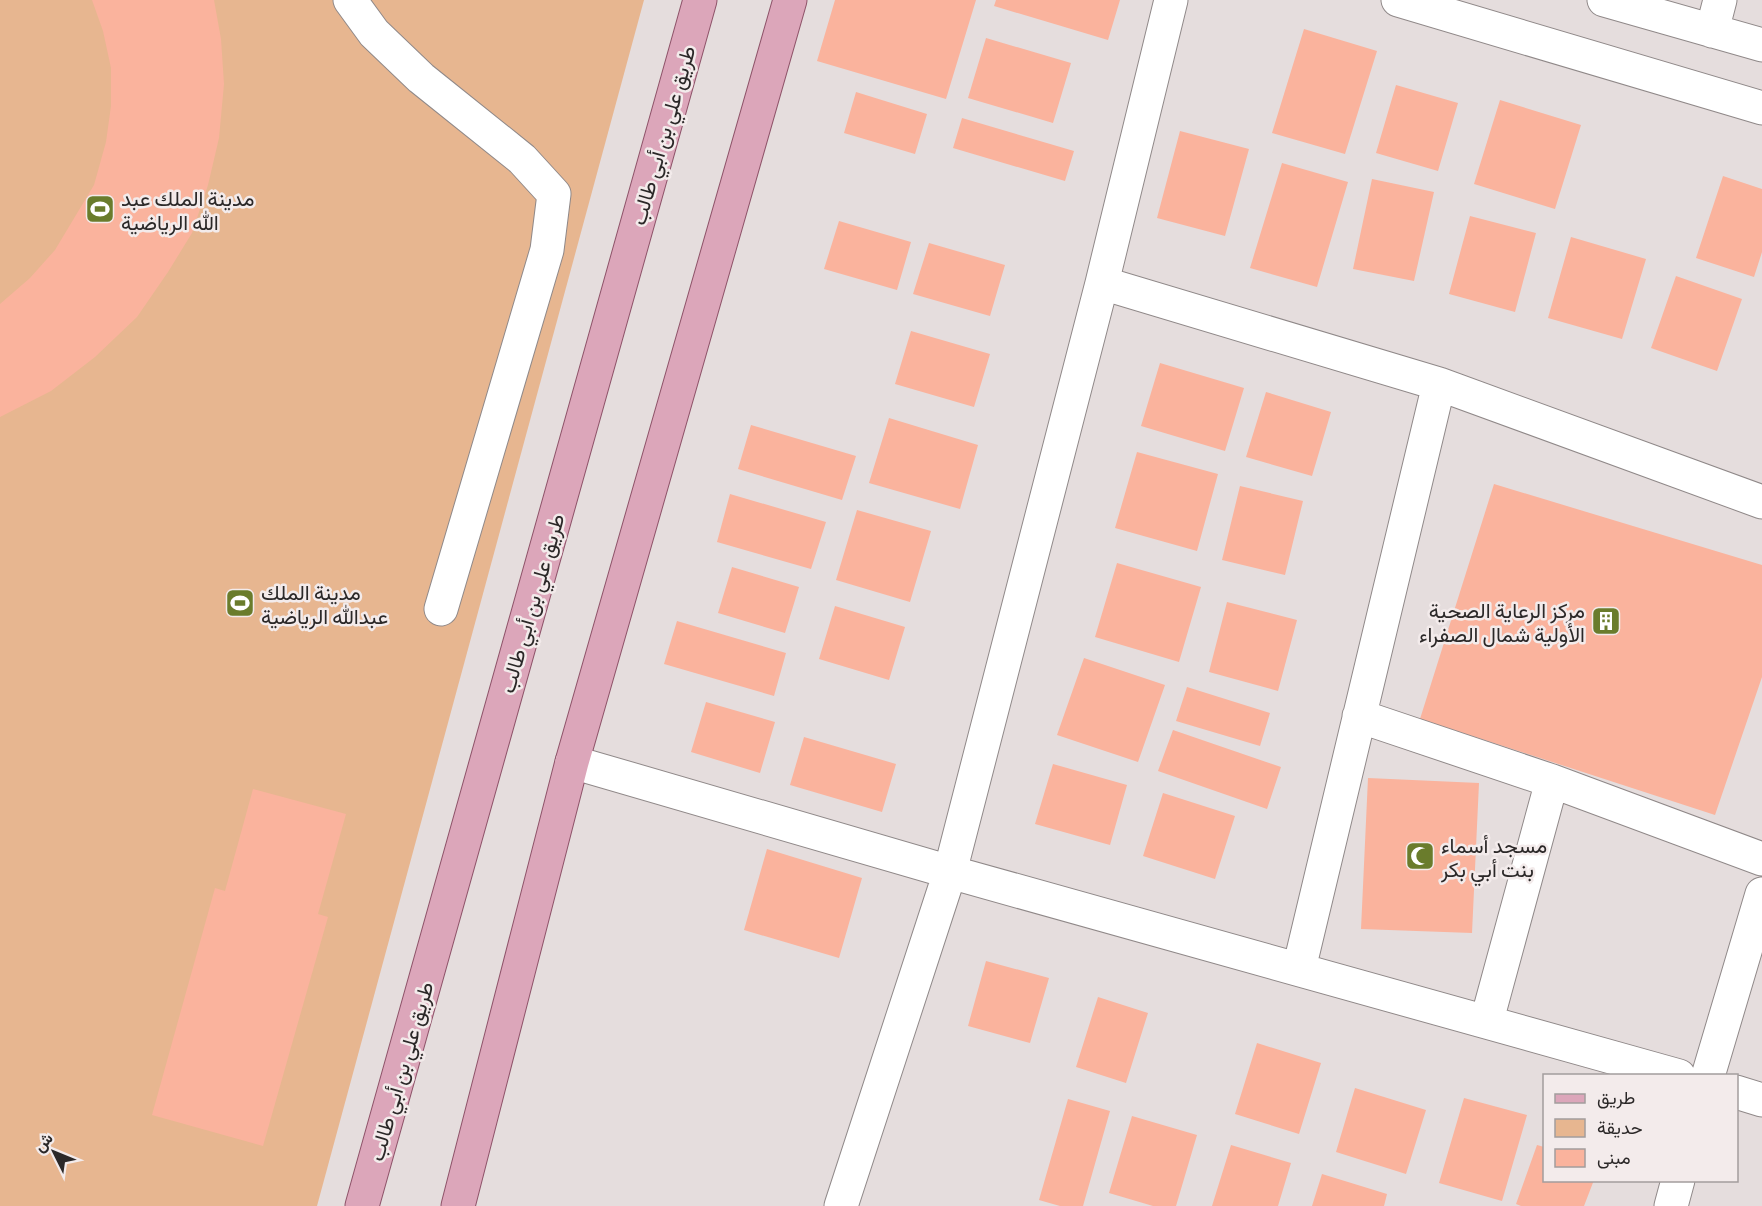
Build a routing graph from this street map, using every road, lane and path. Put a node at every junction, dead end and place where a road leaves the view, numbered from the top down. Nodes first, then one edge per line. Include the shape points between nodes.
1 (350, 0) edge
2 (700, 0) edge
3 (790, 0) edge
4 (1170, 0) edge
5 (1398, 0) edge
6 (1604, 0) edge
7 (1716, 15) edge
8 (1762, 45) edge
9 (1762, 108) edge
10 (1102, 283) junction
11 (1439, 384) junction
12 (1762, 502) edge
13 (441, 609) dead end
14 (1359, 716) junction
15 (572, 762) junction
16 (1552, 781) junction
17 (1762, 859) edge
18 (950, 872) junction
19 (1762, 894) edge
20 (1299, 969) junction
21 (1487, 1020) junction
22 (1672, 1074) edge
23 (1709, 1074) edge
24 (1738, 1092) edge
25 (1762, 1100) edge
26 (1677, 1182) edge
27 (850, 1204) edge
28 (362, 1206) edge
29 (458, 1206) edge
30 (1671, 1206) edge

1 - 13 street via 374,33 421,78 522,159 554,194 547,250
2 - 28 main road, طريق علي بن أبي طالب
3 - 15 main road
4 - 10 street
5 - 9 street
6 - 7 street
7 - 8 street
10 - 11 street
10 - 18 street
11 - 12 street
11 - 14 street
14 - 16 street
14 - 20 street
15 - 18 street
15 - 29 main road
16 - 17 street
16 - 21 street
18 - 20 street
18 - 27 street
19 - 23 street
20 - 21 street
21 - 22 street
24 - 25 street
26 - 30 street

